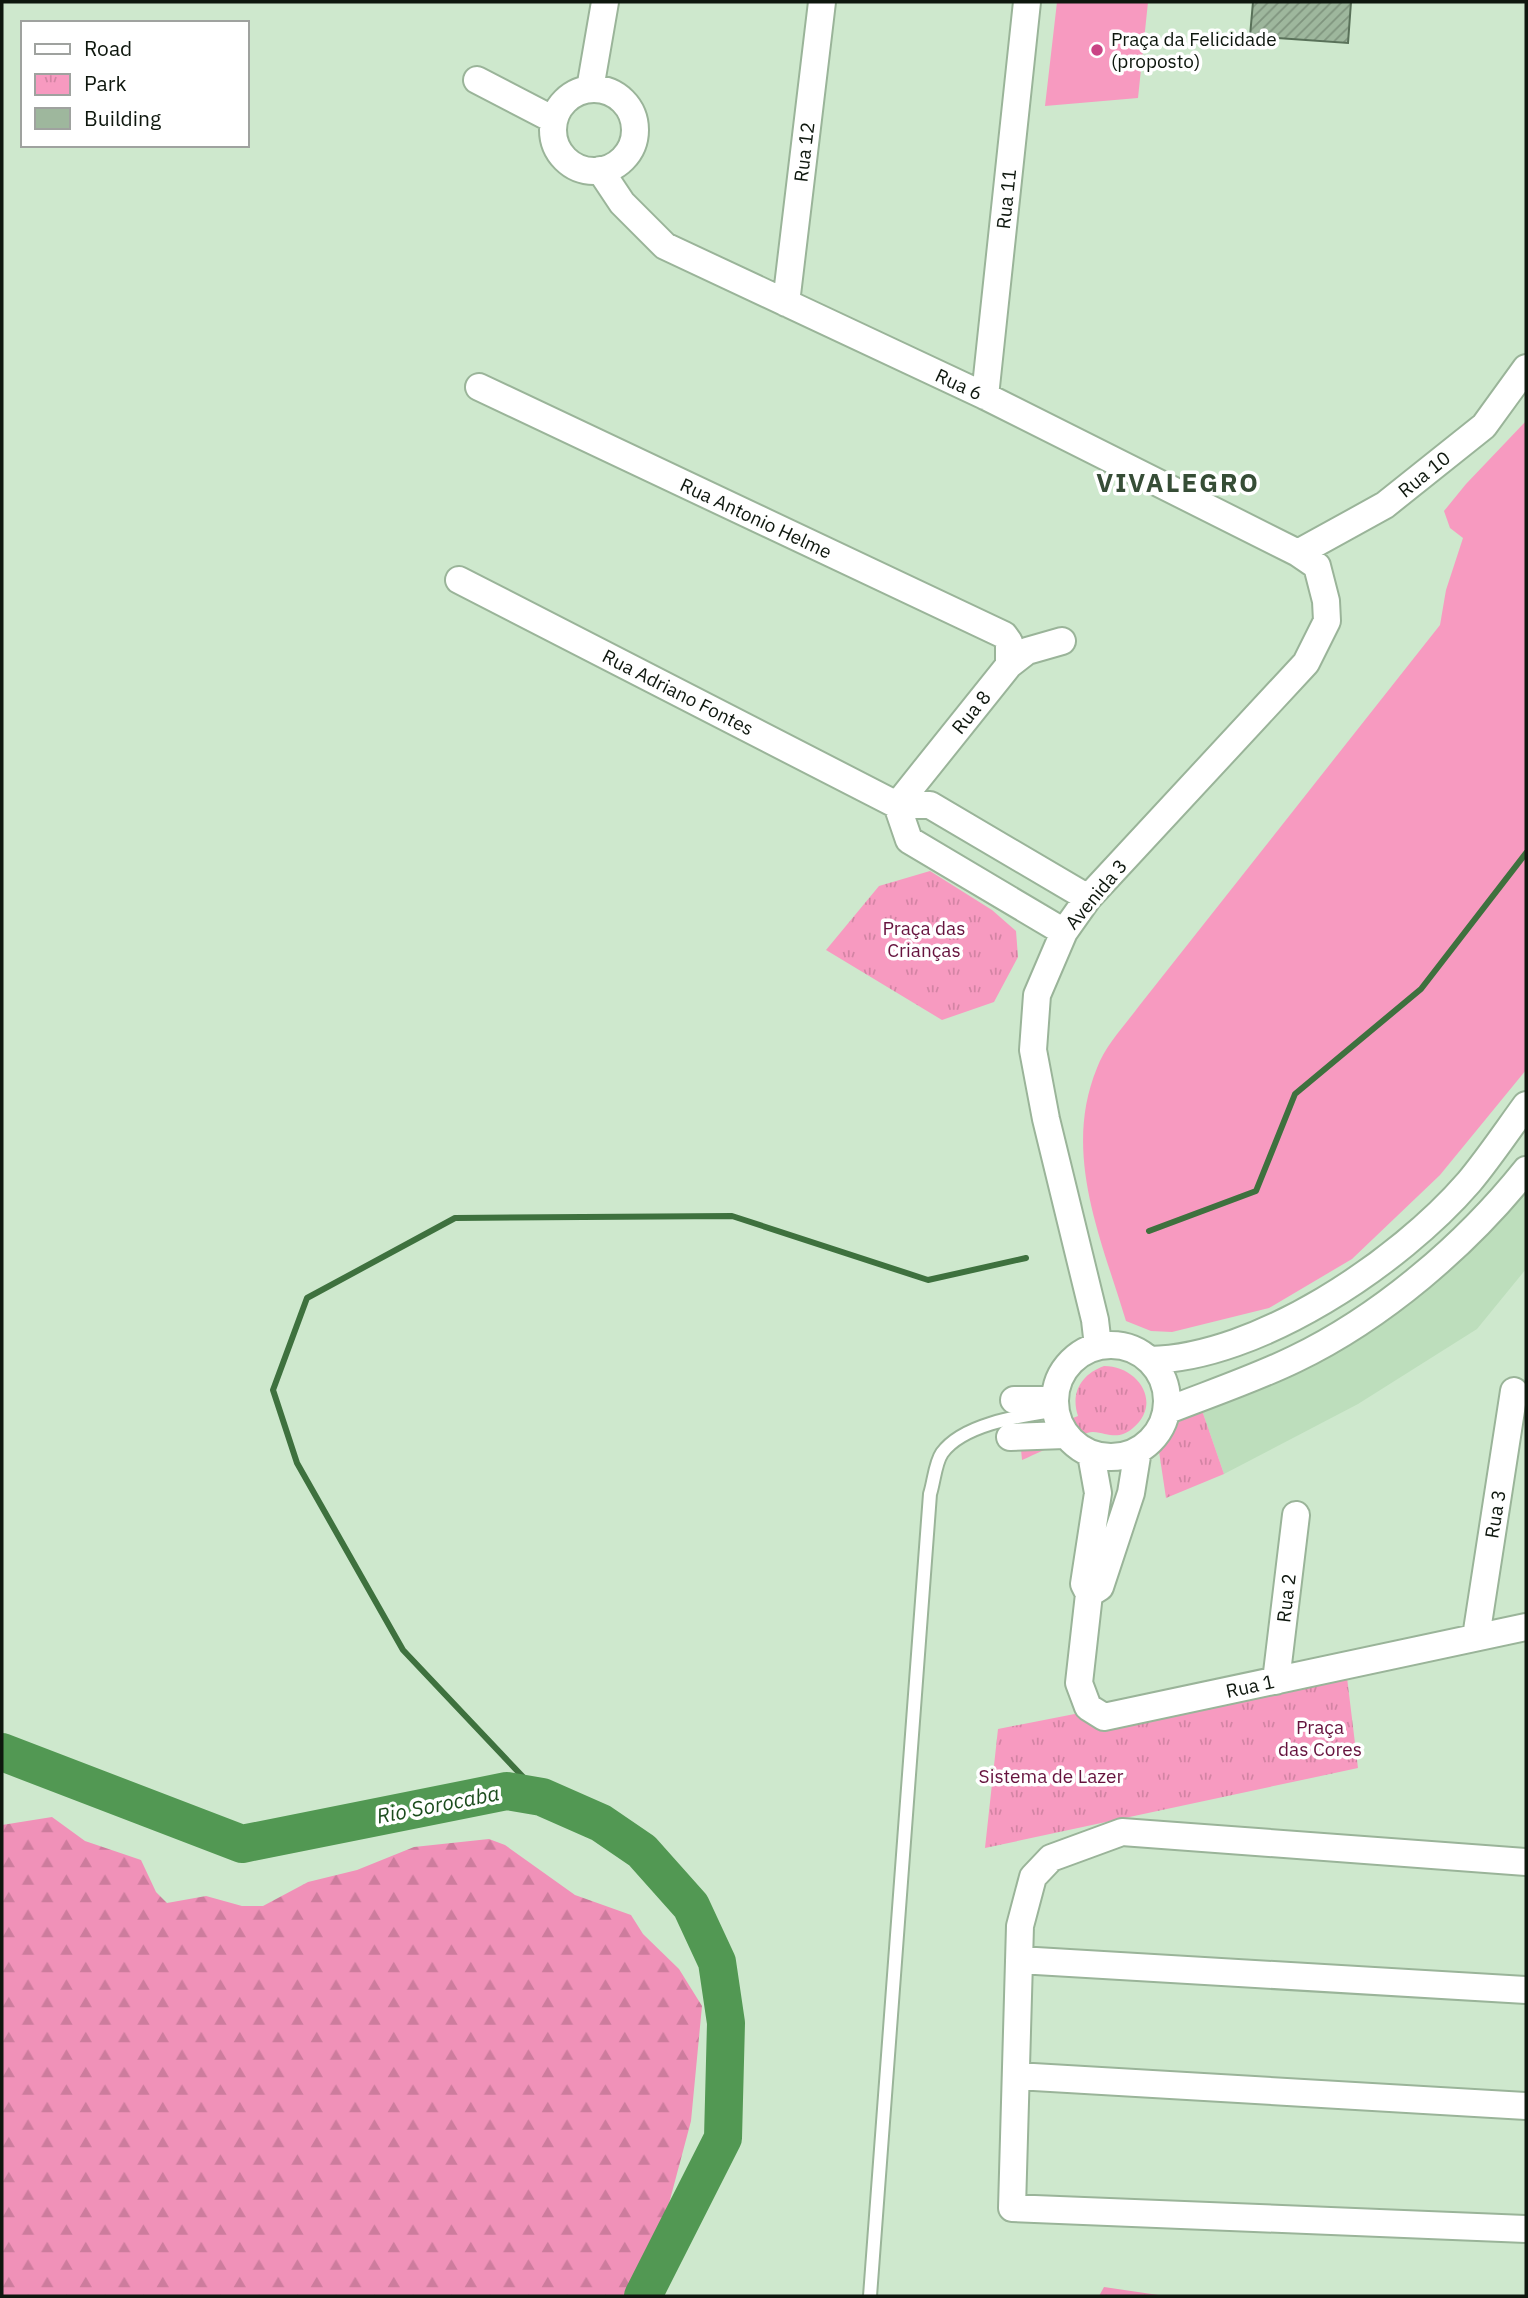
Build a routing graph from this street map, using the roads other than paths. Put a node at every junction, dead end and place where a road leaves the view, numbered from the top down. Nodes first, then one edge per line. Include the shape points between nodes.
1 (605, 2) edge
2 (822, 2) edge
3 (1027, 2) edge
4 (477, 80) dead end
5 (590, 89) junction
6 (554, 120) junction
7 (600, 170) junction
8 (786, 303) junction
9 (1526, 368) edge
10 (479, 387) dead end
11 (985, 396) junction
12 (1298, 553) junction
13 (459, 580) dead end
14 (1324, 588) joint
15 (1062, 641) dead end
16 (1009, 665) junction
17 (897, 805) junction
18 (962, 827) junction
19 (942, 857) junction
20 (1088, 898) junction
21 (1063, 932) junction
22 (1526, 1105) edge
23 (1526, 1170) edge
24 (1098, 1346) junction
25 (1150, 1360) junction
26 (1514, 1391) dead end
27 (1014, 1400) dead end
28 (1055, 1405) junction
29 (1166, 1411) junction
30 (1065, 1435) junction
31 (1010, 1437) dead end
32 (1138, 1450) junction
33 (1091, 1454) junction
34 (1296, 1515) dead end
35 (1089, 1594) junction
36 (1526, 1627) edge
37 (1476, 1637) junction
38 (1276, 1681) junction
39 (1526, 1862) edge
40 (1019, 1960) junction
41 (1526, 1990) edge
42 (1016, 2076) junction
43 (1526, 2106) edge
44 (1526, 2229) edge
45 (870, 2296) edge

1 - 5 street
2 - 8 street, Rua 12
3 - 11 street, Rua 11
4 - 6 street
5 - 6 street via 572,95
5 - 7 street via 612,93 624,101 635,126 628,153
6 - 7 street via 559,153 580,169
7 - 8 street, Rua 6 via 622,203 665,246
8 - 11 street, Rua 6
9 - 12 street, Rua 10 via 1484,426 1385,505
10 - 16 street, Rua Antonio Helme via 1004,635 1009,642
11 - 12 street, Rua 6
12 - 14 street, Rua 6 via 1317,566
13 - 17 street, Rua Adriano Fontes
14 - 20 street, Avenida 3 via 1327,621 1306,663
15 - 16 street, Rua 8 via 1027,651
16 - 17 street, Rua 8
17 - 18 street, Rua Adriano Fontes via 930,805
17 - 19 street via 909,840
18 - 19 street
18 - 20 street, Rua Adriano Fontes
19 - 21 street
20 - 21 street, Avenida 3
21 - 24 street, Avenida 3 via 1037,995 1033,1050
22 - 25 street via 1468,1183 1385,1262 1289,1321 1185,1359
23 - 29 street via 1496,1209 1401,1295 1297,1358
24 - 25 street via 1134,1349
24 - 28 street via 1080,1353 1066,1366 1058,1381
25 - 29 street via 1167,1392
26 - 37 street, Rua 3
27 - 28 street
28 - 30 street
28 - 45 lane via 1001,1419 957,1439 942,1453 930,1494
29 - 32 street via 1152,1440
30 - 31 street
30 - 33 street
32 - 33 street via 1107,1457
32 - 35 street via 1131,1493 1100,1587
33 - 35 street, Rua 1 via 1098,1493 1084,1584
34 - 38 street, Rua 2
35 - 38 street, Rua 1 via 1079,1683 1088,1707 1104,1717
36 - 37 street, Rua 1
37 - 38 street, Rua 1
39 - 40 street via 1122,1832 1051,1858 1033,1877 1020,1926
40 - 41 street
40 - 42 street
42 - 43 street
42 - 44 street via 1012,2208

